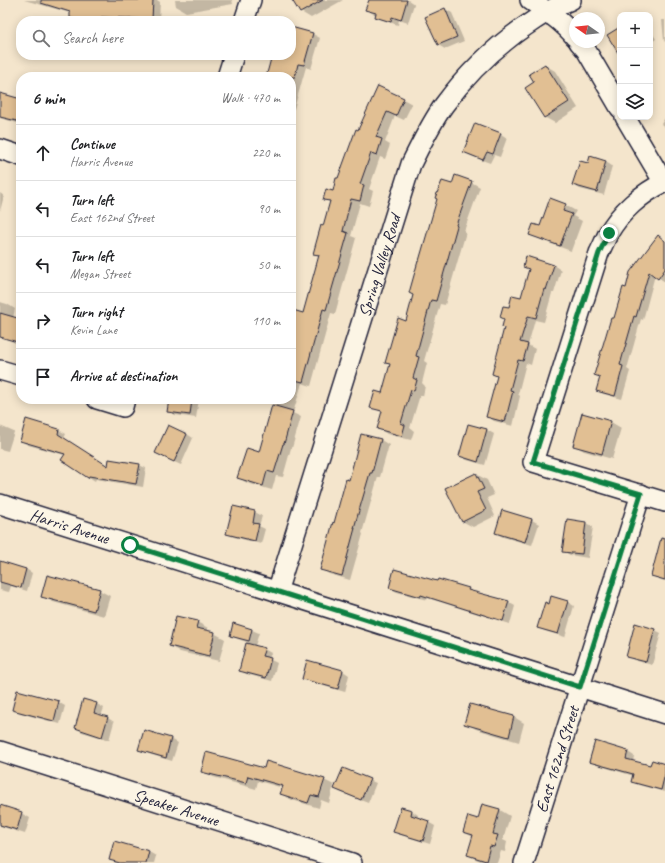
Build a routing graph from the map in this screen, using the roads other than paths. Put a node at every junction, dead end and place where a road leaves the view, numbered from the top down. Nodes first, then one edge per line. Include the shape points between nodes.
1 (251, 0) edge
2 (530, 0) edge
3 (570, 0) edge
4 (548, 11) junction
5 (246, 16) edge
6 (569, 30) edge
7 (584, 48) edge
8 (232, 60) edge
9 (229, 72) edge
10 (617, 103) edge
11 (627, 120) edge
12 (0, 149) edge
13 (16, 154) edge
14 (664, 183) edge
15 (0, 370) edge
16 (16, 375) edge
17 (641, 494) junction
18 (665, 502) edge
19 (0, 504) edge
20 (277, 592) junction
21 (580, 687) junction
22 (665, 714) edge
23 (0, 751) edge
24 (352, 863) edge
25 (524, 863) edge

1 - 5 street
2 - 4 street
3 - 4 street, Spring Valley Road
4 - 6 street
4 - 20 street, Spring Valley Road via 518,30 468,75 444,105 411,164
7 - 10 street
8 - 9 street
11 - 14 street
12 - 13 street
14 - 17 street via 637,200 621,216 599,253 533,462
15 - 16 street
17 - 18 street
17 - 21 street, East 162nd Street
19 - 20 street, Harris Avenue
20 - 21 street, Harris Avenue
21 - 22 street, Harris Avenue
21 - 25 street, East 162nd Street
23 - 24 street, Speaker Avenue

